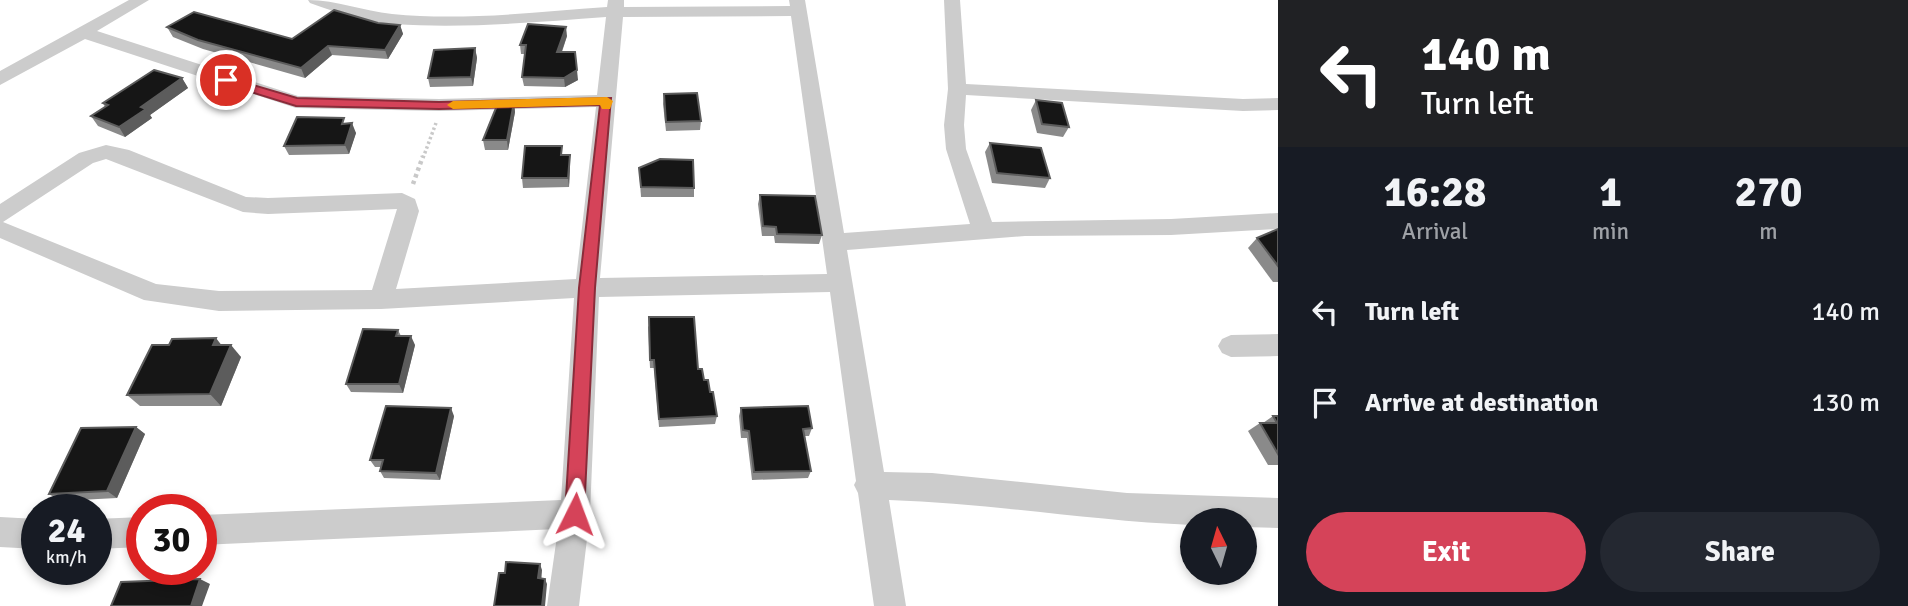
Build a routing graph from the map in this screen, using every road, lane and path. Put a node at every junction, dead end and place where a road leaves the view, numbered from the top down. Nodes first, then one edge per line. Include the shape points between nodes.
1 (141, 0) edge
2 (316, 0) edge
3 (492, 0) edge
4 (952, 0) edge
5 (614, 6) edge
6 (798, 6) edge
7 (483, 20) junction
8 (82, 32) junction
9 (0, 79) edge
10 (957, 89) junction
11 (607, 101) junction
12 (1278, 104) edge
13 (439, 105) junction
14 (401, 201) junction
15 (0, 215) edge
16 (1278, 221) edge
17 (0, 229) edge
18 (984, 230) junction
19 (835, 242) junction
20 (840, 283) junction
21 (587, 288) junction
22 (381, 299) junction
23 (1278, 345) edge
24 (1231, 346) dead end
25 (869, 485) junction
26 (1278, 513) edge
27 (575, 514) junction
28 (217, 529) edge
29 (0, 532) edge
30 (21, 533) edge
31 (563, 606) edge
32 (890, 606) edge

1 - 8 street
2 - 7 street via 393,19
3 - 7 street
4 - 10 street
5 - 6 street
5 - 7 street
5 - 11 street
6 - 19 street
8 - 9 street
8 - 13 street via 296,102
10 - 12 street
10 - 18 street via 956,149
11 - 13 street
11 - 21 street
13 - 14 path via 412,186
14 - 15 street via 243,204 106,152 86,158
14 - 22 street via 408,211
16 - 18 street
17 - 22 street via 153,293 219,301
18 - 19 street
19 - 20 street
20 - 21 street
20 - 25 street
21 - 22 street
21 - 27 street
23 - 24 street
25 - 26 street via 932,487 1127,508
25 - 32 street
27 - 28 street
27 - 31 street
29 - 30 street

